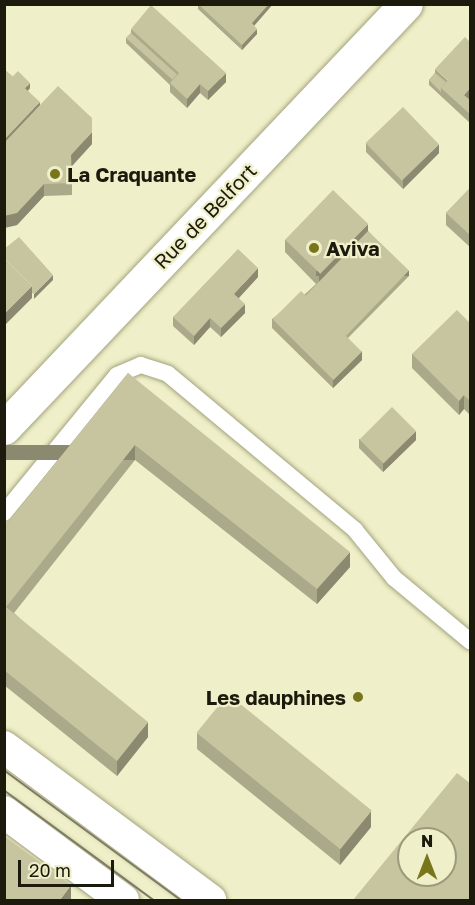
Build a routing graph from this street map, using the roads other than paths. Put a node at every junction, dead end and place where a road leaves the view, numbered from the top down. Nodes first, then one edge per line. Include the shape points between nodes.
1 (406, 4) edge
2 (4, 428) edge
3 (4, 513) edge
4 (470, 641) edge
5 (4, 747) edge
6 (4, 812) edge
7 (123, 900) edge
8 (210, 900) edge

1 - 2 main road, Rue de Belfort
3 - 4 lane via 117,375 141,365 168,374 355,530 394,578
5 - 8 street
6 - 7 street

